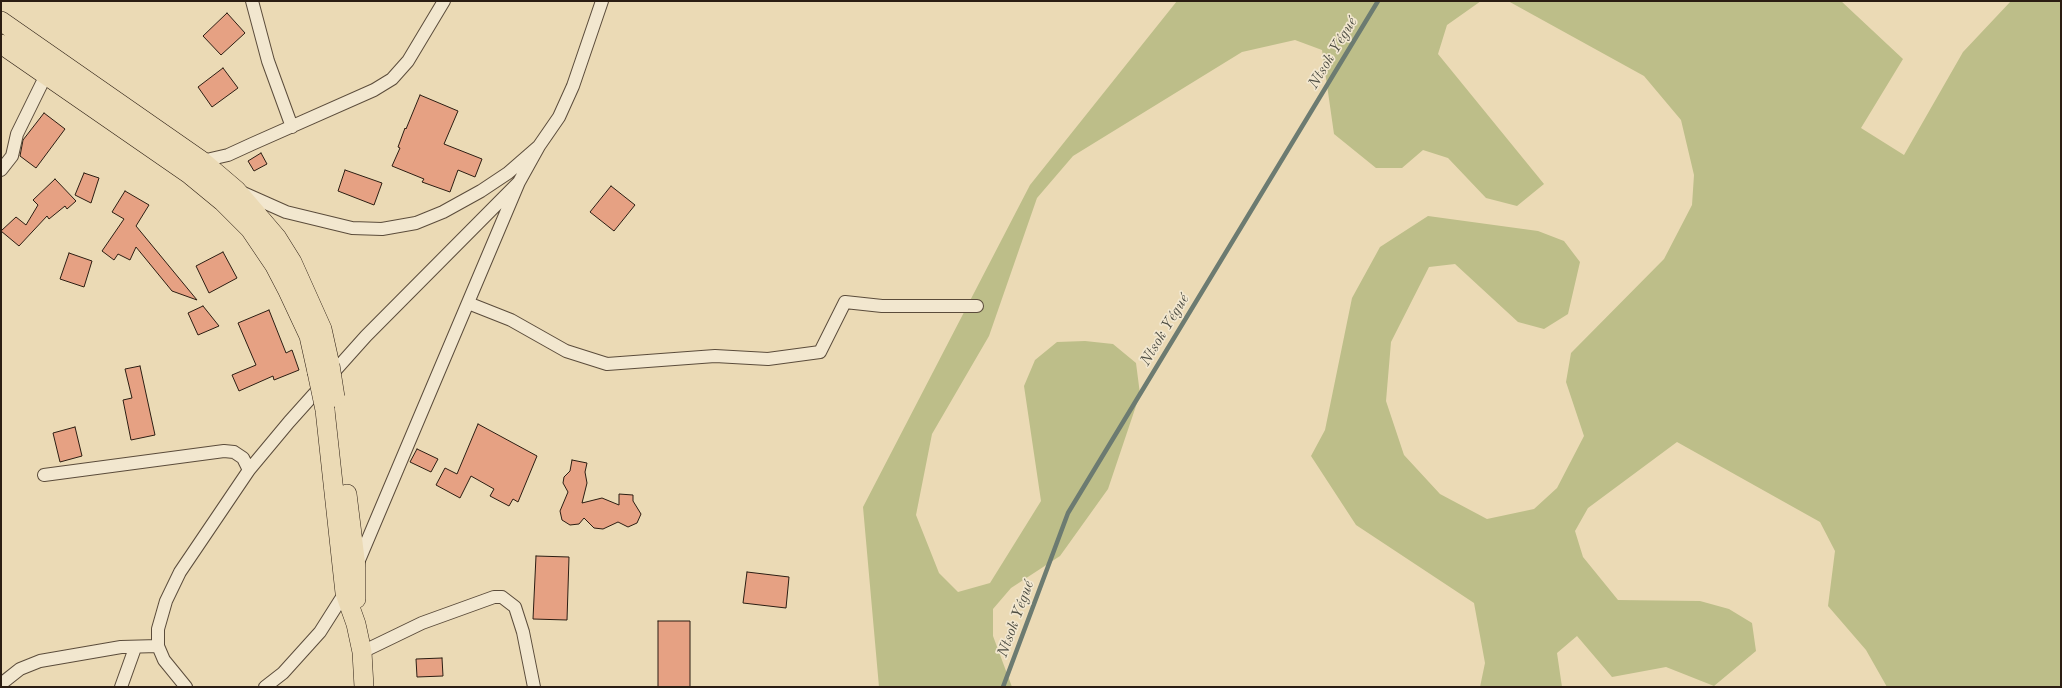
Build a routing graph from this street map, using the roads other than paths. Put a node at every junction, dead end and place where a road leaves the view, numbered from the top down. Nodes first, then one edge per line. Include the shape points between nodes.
1 (252, 1) edge
2 (444, 1) edge
3 (602, 1) edge
4 (1, 21) edge
5 (1, 44) edge
6 (46, 75) junction
7 (292, 127) junction
8 (539, 146) junction
9 (202, 160) junction
10 (1, 170) edge
11 (519, 182) junction
12 (236, 190) junction
13 (468, 303) junction
14 (977, 306) dead end
15 (323, 369) junction
16 (330, 404) junction
17 (249, 470) junction
18 (44, 475) dead end
19 (356, 567) junction
20 (345, 593) junction
21 (356, 624) junction
22 (158, 646) junction
23 (135, 648) junction
24 (362, 652) junction
25 (1, 684) edge
26 (121, 687) edge
27 (186, 687) edge
28 (265, 687) edge
29 (364, 687) edge
30 (534, 687) edge

1 - 7 street via 268,61
2 - 7 street via 408,61 392,79 374,90
3 - 8 street via 573,86 559,117
4 - 9 main road
5 - 6 main road
6 - 10 street via 17,134 12,156
6 - 15 main road via 189,174 250,229 287,289
7 - 9 street via 228,155
8 - 11 street
8 - 12 street via 508,173 442,212 416,223 382,229 352,228 321,222 286,212
9 - 12 main road
11 - 13 street
11 - 17 street via 366,336
12 - 15 main road via 277,238 292,262 322,329
13 - 14 street via 511,320 566,351 607,364 715,356 768,359 820,352 845,302 882,306
13 - 19 street
15 - 16 main road, bridge
16 - 19 main road
16 - 20 main road
17 - 18 street via 243,458 234,452 224,451
17 - 22 street via 180,572 166,601 158,629
19 - 20 street
19 - 21 main road
20 - 21 main road
20 - 28 street via 320,632 283,673
21 - 24 main road
22 - 23 street
22 - 27 street via 164,660
23 - 25 street via 121,647 40,662 20,669
23 - 26 street
24 - 29 main road
24 - 30 street via 428,621 494,597 502,597 515,607 523,632

